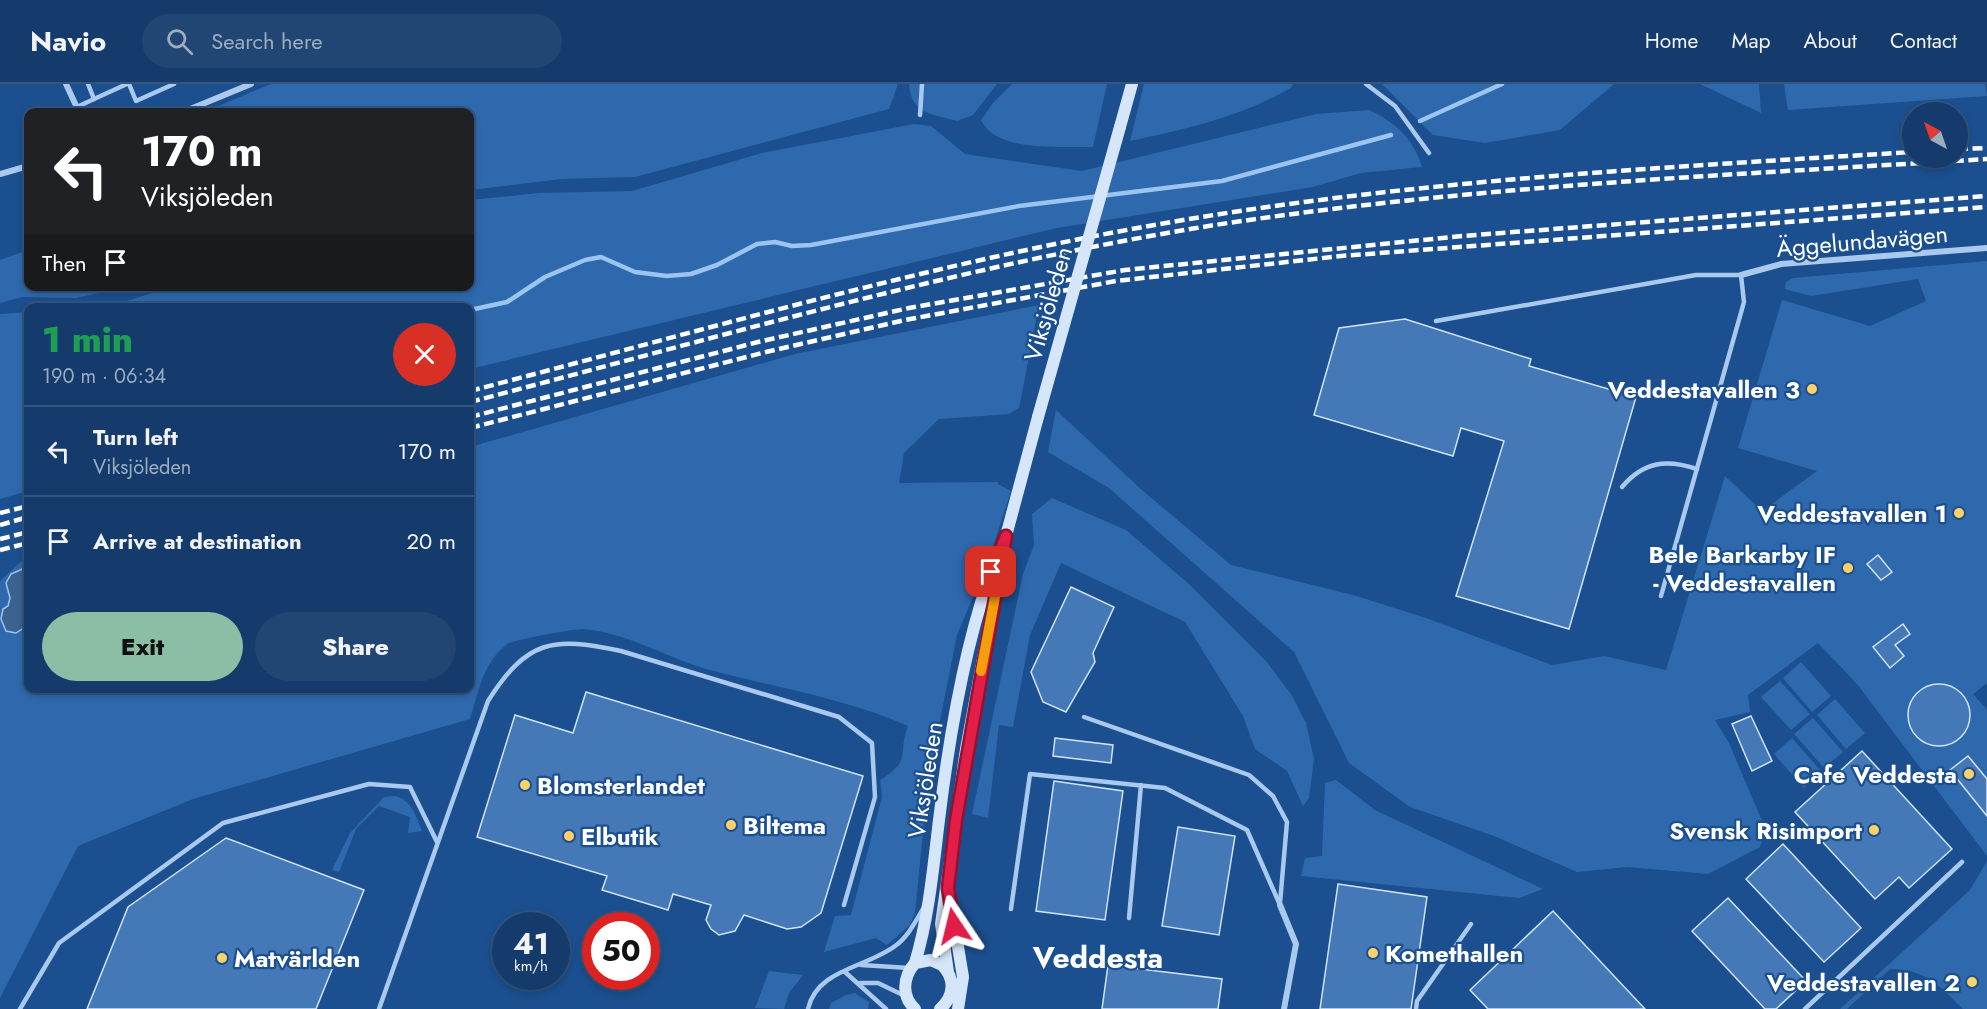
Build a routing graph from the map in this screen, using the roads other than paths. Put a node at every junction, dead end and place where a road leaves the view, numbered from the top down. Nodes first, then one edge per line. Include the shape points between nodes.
1 (66, 84) edge
2 (88, 84) edge
3 (128, 84) edge
4 (174, 84) edge
5 (250, 84) edge
6 (921, 84) edge
7 (1132, 84) edge
8 (1366, 84) edge
9 (94, 99) junction
10 (77, 108) edge
11 (81, 108) edge
12 (193, 108) edge
13 (920, 115) dead end
14 (1429, 153) dead end
15 (24, 167) edge
16 (0, 174) edge
17 (1987, 248) edge
18 (1741, 275) junction
19 (1436, 321) dead end
20 (1697, 469) junction
21 (1622, 487) dead end
22 (1006, 536) junction
23 (1661, 596) dead end
24 (1084, 717) dead end
25 (1141, 785) junction
26 (437, 842) junction
27 (1962, 862) dead end
28 (948, 888) junction
29 (930, 896) junction
30 (1280, 905) junction
31 (844, 906) dead end
32 (1011, 909) dead end
33 (1129, 918) dead end
34 (1471, 924) dead end
35 (861, 965) junction
36 (913, 966) junction
37 (845, 972) junction
38 (948, 972) junction
39 (860, 983) junction
40 (910, 1004) edge
41 (942, 1008) edge
42 (20, 1009) edge
43 (379, 1009) edge
44 (808, 1009) edge
45 (886, 1009) edge
46 (958, 1009) edge
47 (1284, 1009) edge
48 (1416, 1009) edge
49 (1805, 1009) edge

1 - 10 street
2 - 9 lane
3 - 4 lane via 136,101
3 - 9 lane
5 - 12 street
6 - 13 lane
7 - 22 main road, Viksjöleden, bridge
8 - 14 lane via 1395,106
9 - 11 lane
15 - 16 street
17 - 18 street, Äggelundavägen via 1781,264
18 - 19 lane via 1696,275
18 - 20 lane via 1744,302
20 - 21 lane via 1665,461 1648,465
20 - 23 lane
22 - 28 main road, Viksjöleden via 966,749
22 - 29 main road, Viksjöleden via 991,572 967,661 947,762
24 - 30 lane via 1249,775 1273,796 1287,822
25 - 30 lane via 1165,788 1247,830
25 - 32 lane via 1030,774
25 - 33 lane
26 - 31 lane via 488,701 507,672 532,651 559,643 586,644 839,717 872,743 874,797
26 - 42 lane via 410,787 369,784 223,823 59,943
26 - 43 lane
27 - 49 lane
28 - 38 main road, Viksjöleden via 941,924
28 - 46 main road, Viksjöleden via 963,977
29 - 35 lane via 906,936
29 - 36 main road, Viksjöleden
30 - 47 street via 1296,944
34 - 48 lane via 1417,1001
35 - 36 lane
35 - 37 lane
36 - 38 main road via 931,960
36 - 40 main road, Viksjöleden via 905,982
37 - 39 lane
37 - 44 lane via 824,979 811,996
38 - 41 main road, Viksjöleden via 952,987
39 - 40 lane via 878,983
39 - 45 lane

